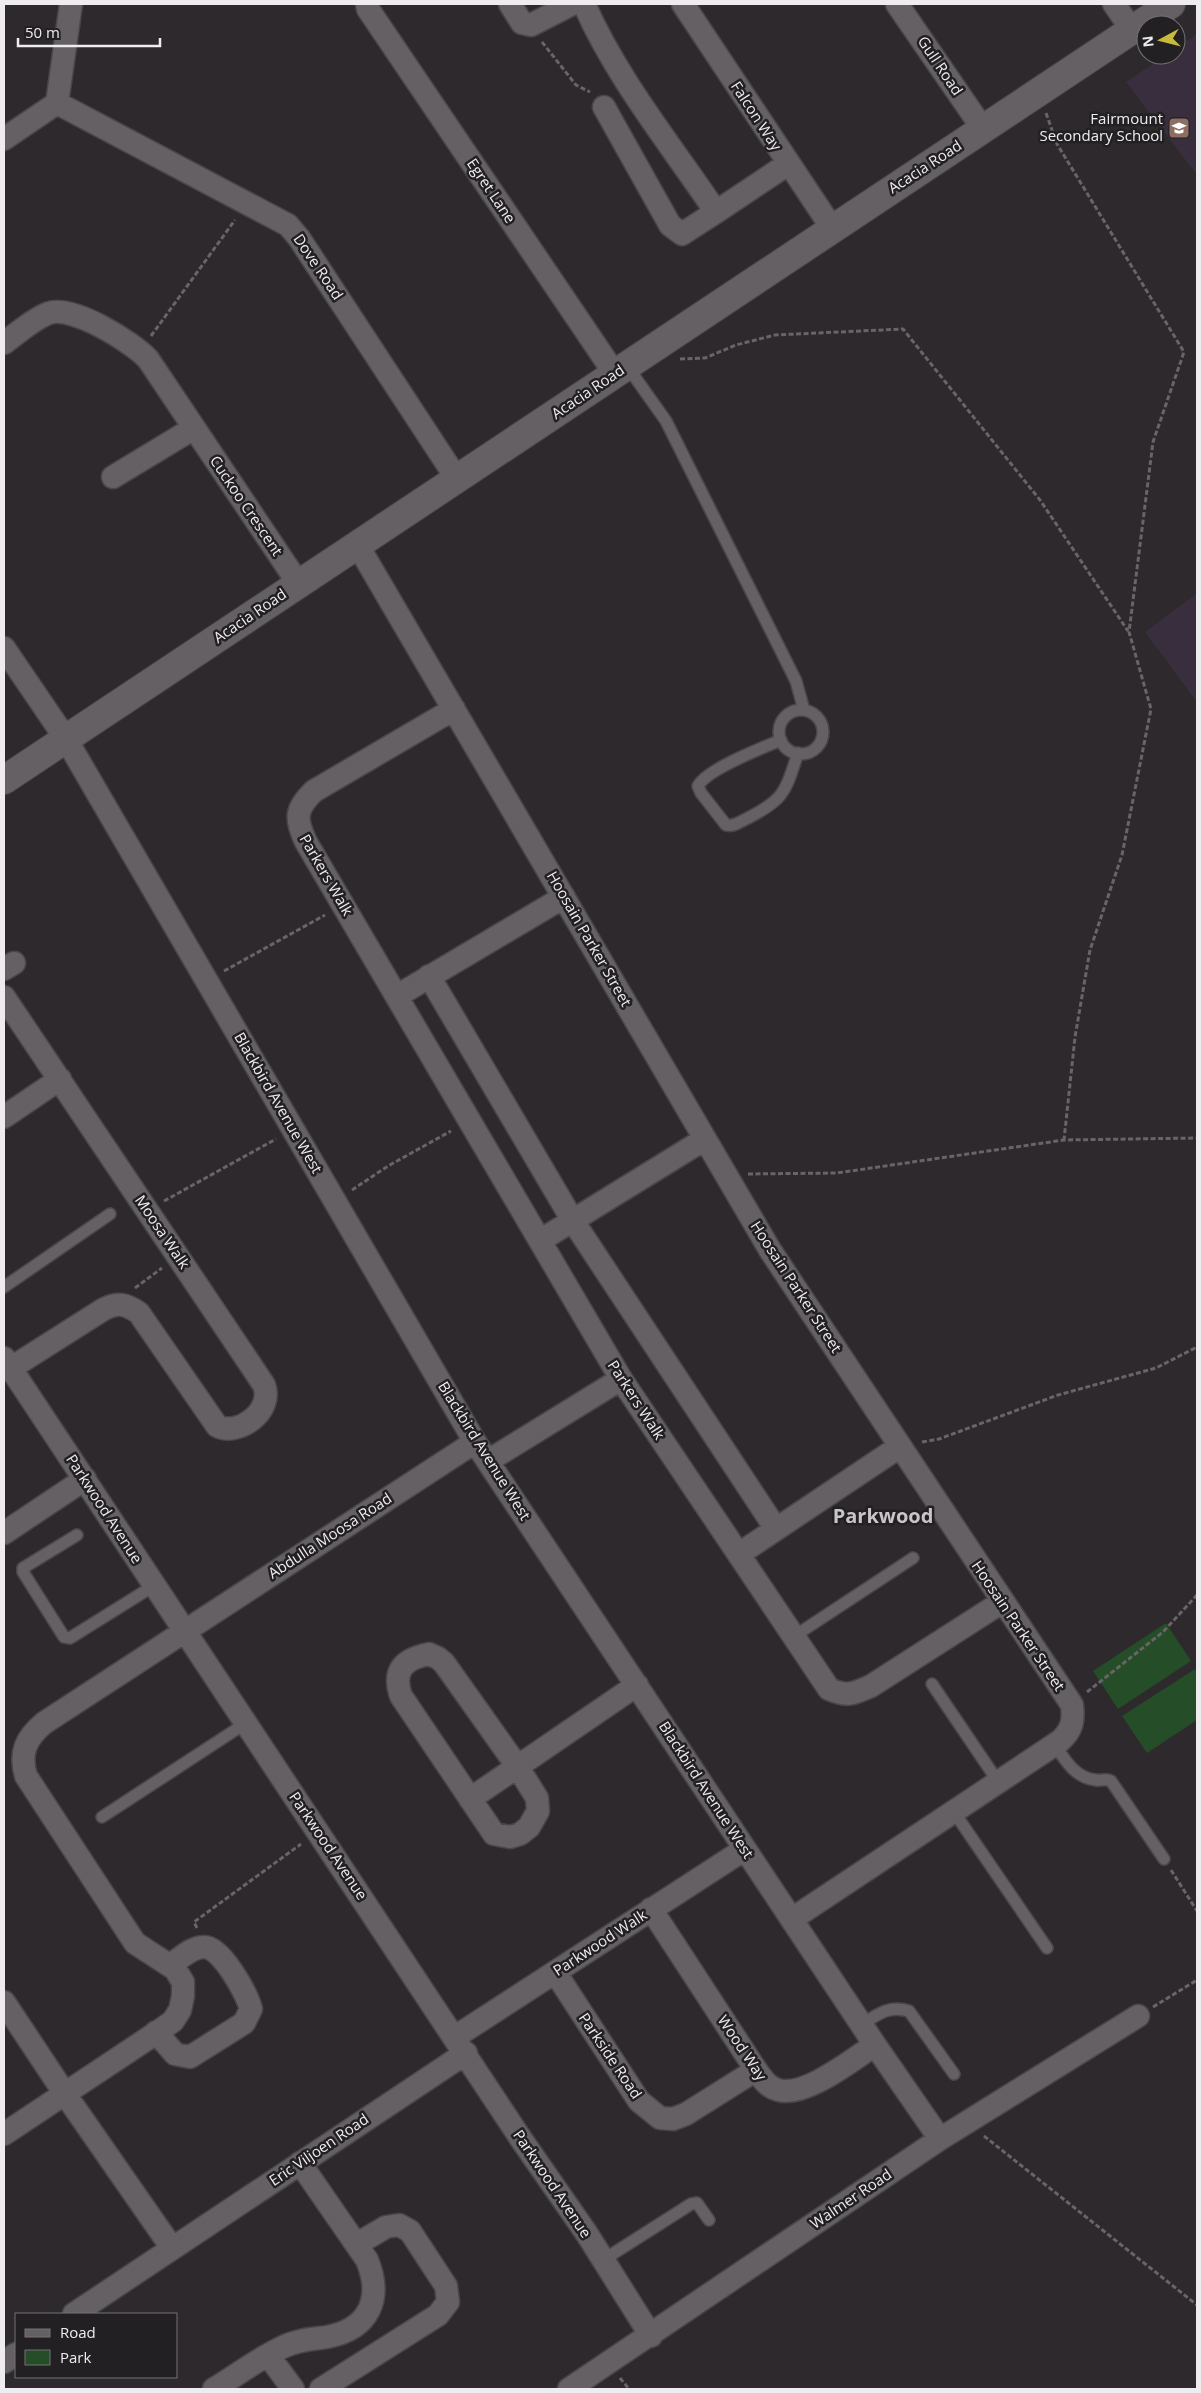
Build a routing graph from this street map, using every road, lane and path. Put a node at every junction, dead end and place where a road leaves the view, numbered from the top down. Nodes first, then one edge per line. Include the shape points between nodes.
1 (70, 4) edge
2 (510, 4) edge
3 (573, 4) edge
4 (682, 4) edge
5 (897, 4) edge
6 (1114, 4) edge
7 (1171, 4) edge
8 (367, 6) edge
9 (531, 25) junction
10 (1132, 30) junction
11 (1038, 92) junction
12 (57, 103) junction
13 (604, 107) joint
14 (983, 129) junction
15 (4, 139) edge
16 (788, 164) junction
17 (241, 212) dead end
18 (716, 212) junction
19 (832, 228) junction
20 (4, 343) edge
21 (137, 348) junction
22 (674, 360) dead end
23 (621, 370) junction
24 (194, 428) junction
25 (113, 477) dead end
26 (458, 479) junction
27 (358, 544) junction
28 (298, 583) junction
29 (1129, 632) junction
30 (4, 648) edge
31 (454, 709) junction
32 (804, 710) junction
33 (66, 739) junction
34 (781, 740) junction
35 (798, 754) junction
36 (4, 780) edge
37 (564, 897) junction
38 (326, 914) dead end
39 (219, 974) dead end
40 (429, 976) junction
41 (397, 996) junction
42 (4, 997) edge
43 (60, 1079) junction
44 (4, 1117) edge
45 (470, 1120) junction
46 (283, 1135) dead end
47 (1197, 1138) edge
48 (705, 1139) junction
49 (1064, 1140) junction
50 (727, 1176) junction
51 (347, 1193) dead end
52 (147, 1210) junction
53 (110, 1214) dead end
54 (572, 1221) junction
55 (541, 1240) junction
56 (178, 1256) junction
57 (4, 1287) edge
58 (118, 1303) junction
59 (1197, 1347) edge
60 (7, 1363) edge
61 (621, 1378) junction
62 (475, 1442) junction
63 (899, 1447) junction
64 (488, 1461) junction
65 (85, 1479) junction
66 (776, 1528) junction
67 (4, 1533) edge
68 (77, 1535) dead end
69 (739, 1554) junction
70 (913, 1558) dead end
71 (155, 1585) junction
72 (1197, 1596) edge
73 (1002, 1602) junction
74 (185, 1631) junction
75 (793, 1637) junction
76 (932, 1684) dead end
77 (637, 1685) junction
78 (1072, 1705) junction
79 (246, 1723) junction
80 (1055, 1745) junction
81 (517, 1766) junction
82 (999, 1783) junction
83 (470, 1798) junction
84 (954, 1812) junction
85 (102, 1817) dead end
86 (307, 1839) dead end
87 (745, 1849) junction
88 (1164, 1859) joint
89 (651, 1910) junction
90 (1197, 1911) edge
91 (792, 1919) junction
92 (204, 1947) junction
93 (1047, 1948) dead end
94 (170, 1965) junction
95 (555, 1972) junction
96 (1197, 1980) edge
97 (4, 2002) edge
98 (1138, 2016) joint
99 (862, 2025) junction
100 (156, 2032) junction
101 (460, 2045) junction
102 (875, 2045) junction
103 (756, 2070) junction
104 (954, 2074) dead end
105 (65, 2094) junction
106 (4, 2134) edge
107 (982, 2134) dead end
108 (940, 2139) junction
109 (300, 2163) junction
110 (709, 2220) dead end
111 (357, 2244) junction
112 (172, 2248) junction
113 (603, 2260) junction
114 (1197, 2305) edge
115 (75, 2313) edge
116 (651, 2336) junction
117 (15, 2355) edge
118 (268, 2355) junction
119 (4, 2362) edge
120 (214, 2389) edge
121 (293, 2389) edge
122 (321, 2389) edge
123 (569, 2389) edge

1 - 12 street
2 - 9 street via 522,23
3 - 9 street
3 - 18 street via 602,40
4 - 16 street, Falcon Way
5 - 14 street, Gull Road
6 - 10 street
7 - 10 street, Acacia Road
8 - 23 street, Egret Lane
9 - 13 path via 576,85 594,93
10 - 11 street, Acacia Road
11 - 14 street, Acacia Road
11 - 29 path via 1057,144 1184,352 1154,442
12 - 15 street
12 - 26 street, Dove Road via 288,225
13 - 18 street via 670,225 682,234
14 - 19 street, Acacia Road
16 - 18 street
16 - 19 street, Falcon Way
17 - 21 path via 155,334
19 - 23 street, Acacia Road
20 - 21 street, Cuckoo Crescent via 50,313 61,312 77,315
21 - 24 street, Cuckoo Crescent via 148,359
22 - 29 path via 705,358 736,345 775,335 903,329 1040,500
23 - 26 street, Acacia Road
23 - 32 lane via 666,422 796,681
24 - 25 street
24 - 28 street, Cuckoo Crescent
26 - 27 street, Acacia Road
27 - 28 street, Acacia Road
27 - 31 street, Hoosain Parker Street
28 - 33 street, Acacia Road
29 - 49 path via 1151,708 1122,854 1090,950 1075,1037
30 - 33 street, Blackbird Avenue West
31 - 37 street, Hoosain Parker Street
31 - 41 street, Parkers Walk via 314,791 304,800 298,816 306,842
32 - 34 lane via 796,710 784,718 779,733
32 - 35 lane via 817,717 823,731 818,745
33 - 36 street, Acacia Road
33 - 62 street, Blackbird Avenue West
34 - 35 lane
34 - 35 lane via 731,762 701,780 698,786 701,793 726,825 733,825 768,808 781,797
37 - 40 street
37 - 48 street, Hoosain Parker Street
38 - 39 path
40 - 41 street
40 - 54 street
41 - 45 street, Parkers Walk
42 - 43 street, Moosa Walk
43 - 44 street
43 - 52 street, Moosa Walk
45 - 51 path
45 - 55 street, Parkers Walk
46 - 52 path
47 - 49 path
48 - 50 street, Hoosain Parker Street
48 - 54 street
49 - 50 path via 836,1173
50 - 63 street, Hoosain Parker Street via 770,1250
52 - 56 street, Moosa Walk
53 - 57 lane
54 - 55 street
54 - 66 street
55 - 61 street, Parkers Walk
56 - 58 path
56 - 58 street, Moosa Walk via 264,1385 266,1402 259,1414 235,1428 216,1426 139,1313 126,1304
58 - 60 street
59 - 63 path via 1156,1368 1058,1395 939,1439
60 - 65 street, Parkwood Avenue
61 - 64 street
61 - 69 street, Parkers Walk
62 - 64 street, Blackbird Avenue West
62 - 74 street, Abdulla Moosa Road
63 - 66 street
63 - 73 street, Hoosain Parker Street
64 - 77 street, Blackbird Avenue West
65 - 67 street
65 - 71 street, Parkwood Avenue
66 - 69 street
68 - 71 lane via 23,1568 66,1639
69 - 75 street, Parkers Walk
70 - 75 lane
71 - 74 street, Parkwood Avenue
72 - 78 path via 1163,1632
73 - 75 street, Parkers Walk via 856,1693 842,1695 829,1689
73 - 78 street, Hoosain Parker Street
74 - 79 street, Parkwood Avenue
74 - 94 street, Abdulla Moosa Road via 44,1723 32,1733 23,1748 22,1758 26,1776 135,1943
76 - 82 lane
77 - 81 street
77 - 87 street, Blackbird Avenue West
78 - 80 street, Hoosain Parker Street via 1073,1724 1068,1734
79 - 85 lane
79 - 101 street, Parkwood Avenue
80 - 82 street, Hoosain Parker Street
80 - 88 lane via 1075,1772 1096,1780 1111,1781
81 - 83 street
81 - 83 street via 539,1804 534,1820 520,1834 510,1837 494,1834
81 - 83 street via 438,1658 429,1654 406,1663 396,1677 401,1696
82 - 84 street, Hoosain Parker Street
84 - 91 street, Hoosain Parker Street
84 - 93 lane
86 - 92 path via 194,1922
87 - 89 street, Parkwood Walk
87 - 91 street, Blackbird Avenue West
88 - 90 path
89 - 95 street, Parkwood Walk
89 - 103 street, Wood Way
91 - 99 street, Blackbird Avenue West
92 - 94 street via 196,1948
92 - 100 street via 218,1953 245,1992 251,2009 248,2018 190,2057 175,2054
94 - 100 street via 183,1982 183,1996 180,2010
95 - 101 street, Parkwood Walk
95 - 103 street, Parkside Road via 639,2101 660,2118 672,2119 686,2114
96 - 98 path
97 - 105 street
98 - 108 street, Walmer Road
99 - 102 street, Blackbird Avenue West
99 - 104 lane via 885,2010 899,2008 909,2011
100 - 105 street
101 - 109 street, Eric Viljoen Road
101 - 113 street, Parkwood Avenue
102 - 103 street, Wood Way via 818,2081 790,2092 770,2086
102 - 108 street, Blackbird Avenue West
105 - 106 street
105 - 112 street
107 - 114 path
108 - 116 street, Walmer Road
109 - 111 street
109 - 112 street, Eric Viljoen Road
110 - 113 lane via 697,2203 691,2204
111 - 118 street via 367,2260 374,2286 374,2298 365,2318 355,2327 290,2344
111 - 122 street via 386,2227 399,2225 410,2232 446,2286 448,2302 438,2314
112 - 115 street, Eric Viljoen Road
113 - 116 street, Parkwood Avenue
116 - 123 street, Walmer Road
117 - 119 street
118 - 120 street
118 - 121 street

